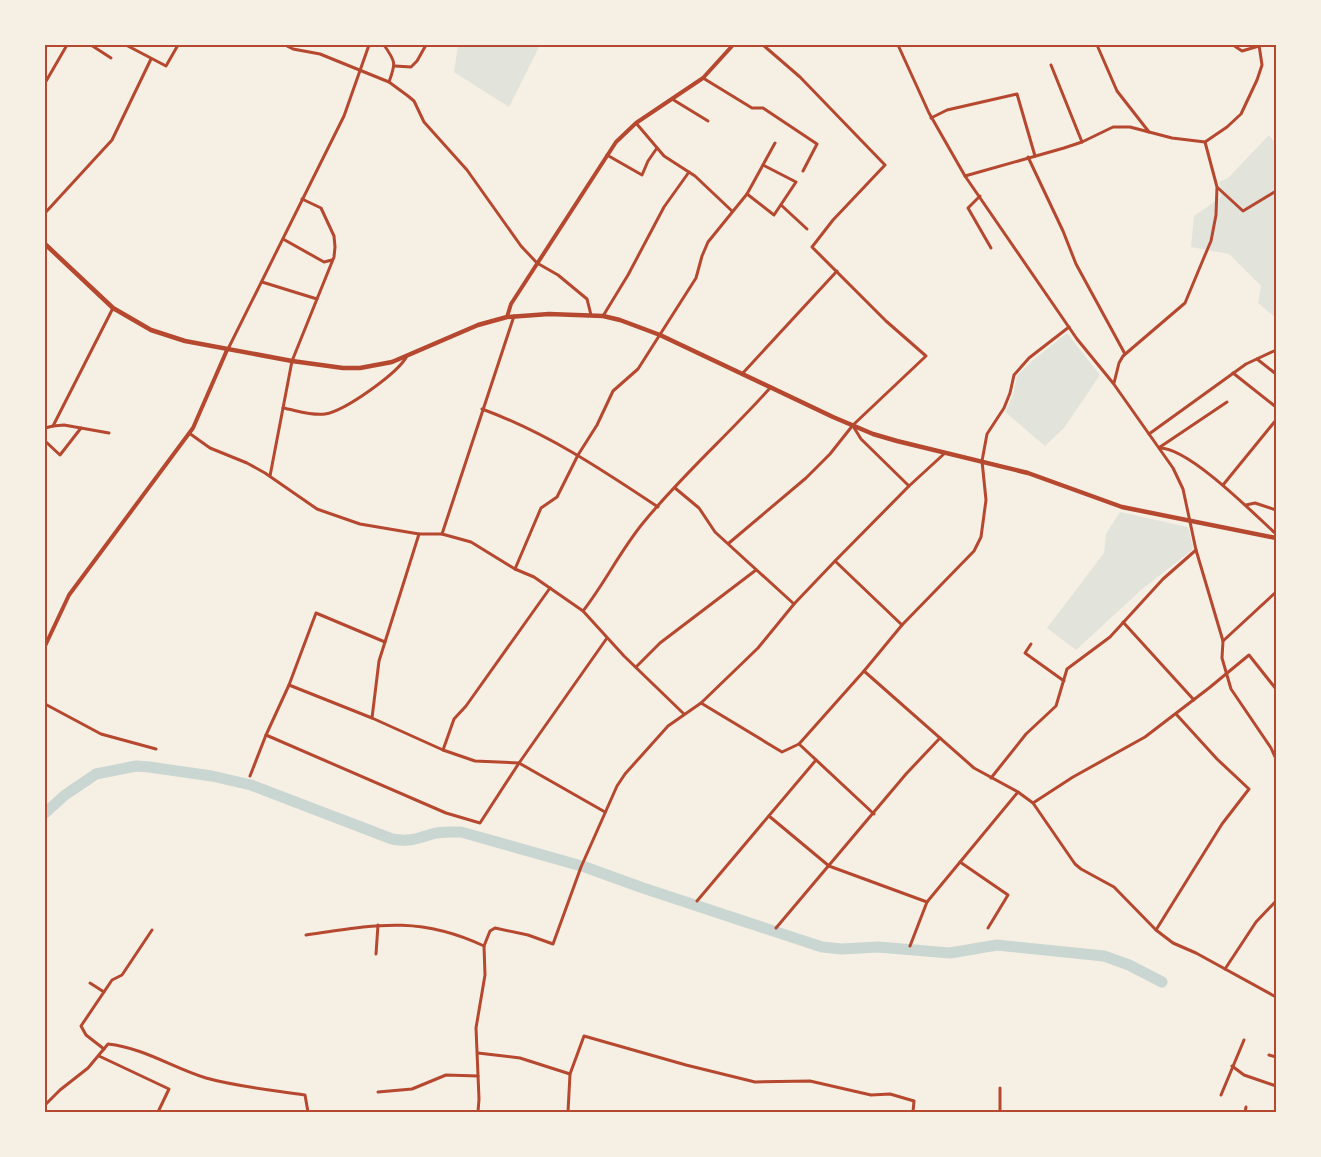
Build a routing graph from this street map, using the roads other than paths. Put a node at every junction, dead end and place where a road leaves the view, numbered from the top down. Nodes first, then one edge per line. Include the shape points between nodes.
1 (67, 45) edge
2 (91, 45) edge
3 (126, 45) edge
4 (178, 45) edge
5 (285, 45) edge
6 (369, 45) edge
7 (384, 45) edge
8 (426, 45) edge
9 (733, 45) edge
10 (763, 45) edge
11 (898, 45) edge
12 (1097, 45) edge
13 (1232, 45) edge
14 (1259, 46) edge
15 (111, 58) dead end
16 (151, 59) junction
17 (1051, 65) dead end
18 (395, 66) junction
19 (359, 70) junction
20 (703, 78) junction
21 (45, 82) edge
22 (389, 82) junction
23 (672, 99) junction
24 (931, 118) junction
25 (708, 121) dead end
26 (636, 123) junction
27 (1149, 132) junction
28 (1082, 142) junction
29 (1205, 142) junction
30 (775, 143) dead end
31 (658, 148) junction
32 (606, 155) junction
33 (1035, 156) junction
34 (1028, 157) junction
35 (763, 164) junction
36 (803, 171) dead end
37 (689, 172) junction
38 (965, 176) junction
39 (1217, 187) junction
40 (1276, 191) edge
41 (747, 194) junction
42 (980, 196) junction
43 (302, 199) junction
44 (781, 205) junction
45 (732, 211) junction
46 (45, 213) edge
47 (807, 229) dead end
48 (283, 239) junction
49 (45, 244) edge
50 (991, 248) dead end
51 (332, 260) junction
52 (537, 263) junction
53 (837, 271) junction
54 (262, 282) junction
55 (316, 299) junction
56 (113, 308) junction
57 (591, 315) junction
58 (514, 316) junction
59 (603, 316) junction
60 (507, 317) junction
61 (1069, 327) junction
62 (660, 335) junction
63 (228, 350) junction
64 (1276, 350) edge
65 (1125, 354) junction
66 (407, 356) junction
67 (1257, 359) junction
68 (292, 361) junction
69 (1233, 373) junction
70 (742, 374) junction
71 (1276, 374) edge
72 (1114, 383) junction
73 (770, 388) junction
74 (1227, 402) dead end
75 (1276, 407) edge
76 (282, 408) junction
77 (482, 409) junction
78 (1276, 420) edge
79 (853, 425) junction
80 (53, 426) junction
81 (45, 428) edge
82 (82, 428) junction
83 (109, 433) dead end
84 (189, 433) junction
85 (1149, 434) junction
86 (45, 441) edge
87 (1159, 448) junction
88 (945, 453) junction
89 (578, 455) junction
90 (982, 461) junction
91 (270, 476) junction
92 (1223, 485) junction
93 (909, 486) junction
94 (675, 488) junction
95 (1245, 506) junction
96 (658, 507) junction
97 (1276, 510) edge
98 (1190, 521) junction
99 (419, 534) junction
100 (442, 534) junction
101 (1276, 536) edge
102 (729, 543) junction
103 (1196, 550) junction
104 (835, 561) junction
105 (515, 569) junction
106 (756, 570) junction
107 (550, 588) junction
108 (1276, 592) edge
109 (794, 604) junction
110 (583, 611) junction
111 (1123, 622) junction
112 (902, 625) junction
113 (607, 638) junction
114 (1222, 641) junction
115 (385, 642) junction
116 (1030, 644) dead end
117 (45, 646) edge
118 (635, 667) junction
119 (864, 671) junction
120 (1228, 673) junction
121 (1064, 681) junction
122 (289, 685) junction
123 (1276, 689) edge
124 (1194, 700) junction
125 (701, 703) junction
126 (45, 704) edge
127 (684, 714) junction
128 (1176, 714) junction
129 (372, 718) junction
130 (266, 735) junction
131 (940, 738) junction
132 (799, 744) junction
133 (156, 750) dead end
134 (443, 750) junction
135 (816, 760) junction
136 (1276, 760) edge
137 (519, 763) junction
138 (250, 776) dead end
139 (991, 778) junction
140 (1018, 792) junction
141 (1033, 803) junction
142 (605, 812) junction
143 (874, 814) junction
144 (769, 816) junction
145 (960, 862) junction
146 (829, 866) junction
147 (697, 901) dead end
148 (1276, 901) edge
149 (927, 902) junction
150 (378, 925) junction
151 (776, 928) dead end
152 (988, 928) dead end
153 (152, 930) dead end
154 (1156, 930) junction
155 (306, 935) dead end
156 (484, 946) junction
157 (910, 946) dead end
158 (376, 954) dead end
159 (1224, 969) junction
160 (90, 983) dead end
161 (104, 992) junction
162 (1276, 997) edge
163 (1244, 1040) dead end
164 (104, 1050) junction
165 (478, 1053) junction
166 (1269, 1055) dead end
167 (99, 1056) junction
168 (1276, 1057) edge
169 (1232, 1066) junction
170 (570, 1074) junction
171 (478, 1076) junction
172 (1276, 1086) edge
173 (1000, 1088) dead end
174 (378, 1092) dead end
175 (1221, 1095) dead end
176 (45, 1106) edge
177 (1246, 1107) dead end
178 (158, 1112) edge
179 (308, 1112) edge
180 (478, 1112) edge
181 (568, 1112) edge
182 (913, 1112) edge
183 (1000, 1112) edge
184 (1245, 1112) edge

1 - 21 street
2 - 15 street
3 - 16 street
4 - 16 street via 166,66
5 - 19 street via 320,54
6 - 19 street
7 - 18 street via 395,60
8 - 18 street via 411,67
9 - 20 street
10 - 53 street via 800,76 885,165 812,247
11 - 24 street
12 - 27 street via 1117,91
13 - 14 street via 1242,51
14 - 29 street via 1262,65 1241,114
16 - 46 street via 112,140
17 - 28 street
18 - 22 street
19 - 22 street
19 - 43 street via 344,116
20 - 23 street
20 - 36 street via 752,108 763,108 817,144
22 - 52 street via 414,101 424,122 467,170 521,246
23 - 25 street
23 - 26 street
24 - 33 street via 947,110 1017,94
24 - 38 street
26 - 31 street
26 - 32 street
27 - 28 street via 1130,127 1113,128
27 - 29 street
28 - 33 street
29 - 39 street
30 - 35 street
31 - 32 street via 642,175
31 - 37 street via 664,156
32 - 52 street
33 - 34 street
34 - 38 street
34 - 65 street via 1076,264
35 - 41 street
35 - 44 street via 796,182
37 - 45 street
37 - 59 street via 664,207
38 - 42 street
39 - 40 street via 1243,211
39 - 65 street via 1211,240 1185,303
41 - 44 street via 774,215
41 - 45 street
42 - 50 street via 968,208
42 - 61 street
43 - 48 street
43 - 51 street via 321,208 328,219 334,236
44 - 47 street
45 - 62 street via 708,242 696,278
48 - 51 street via 324,262
48 - 54 street
49 - 56 main road
51 - 55 street
52 - 57 street via 558,275 587,299
52 - 60 street via 511,304
53 - 70 street
53 - 79 street via 926,356
54 - 55 street
54 - 63 street
55 - 68 street
56 - 63 main road via 165,335
56 - 80 street
57 - 58 main road
57 - 59 main road
58 - 60 main road
58 - 77 street
59 - 62 main road
60 - 66 main road via 478,325
61 - 72 street
61 - 90 street via 1029,358 1014,375 1004,408 987,434
62 - 70 main road
62 - 89 street via 638,369 613,391
63 - 68 main road
63 - 84 street
64 - 67 street
65 - 72 street
66 - 68 main road via 360,368
66 - 76 street via 399,367 340,409 319,414
67 - 69 street
67 - 71 street
68 - 76 street
69 - 75 street
69 - 85 street
70 - 73 main road
72 - 85 street
73 - 79 main road
73 - 94 street
74 - 87 street
76 - 91 street
77 - 89 street via 535,431
77 - 100 street
78 - 92 street
79 - 88 main road
79 - 93 street via 861,439
79 - 102 street via 806,478
80 - 81 street
80 - 82 street
82 - 83 street
82 - 86 street via 60,456
84 - 91 street via 210,448
84 - 117 street via 70,595
85 - 87 street
87 - 92 street via 1179,452
87 - 98 street via 1183,489
88 - 90 main road
88 - 93 street
89 - 96 street
89 - 105 street via 557,497 541,508
90 - 98 main road via 1028,473 1122,507
90 - 112 street via 986,500 981,537 974,551
91 - 99 street via 317,509 360,524
92 - 95 street
93 - 104 street
94 - 96 street
94 - 102 street via 699,508 715,532
95 - 97 street via 1255,503
95 - 101 street
96 - 110 street via 613,564
98 - 101 main road
98 - 103 street
99 - 100 street
99 - 115 street
100 - 105 street via 471,542
102 - 106 street
103 - 111 street via 1163,579
103 - 114 street
104 - 109 street
104 - 112 street
105 - 107 street
106 - 109 street
106 - 118 street via 660,643
107 - 110 street
107 - 134 street via 454,719
108 - 114 street
109 - 125 street via 758,648
110 - 113 street
111 - 121 street via 1110,638 1067,668
111 - 124 street
112 - 119 street
113 - 118 street
113 - 137 street
114 - 120 street via 1222,658
115 - 122 street via 316,613
115 - 129 street via 379,661
116 - 121 street via 1025,653
118 - 127 street
119 - 131 street
119 - 132 street
120 - 123 street via 1249,655
120 - 124 street
120 - 136 street via 1231,689
121 - 139 street via 1056,706 1026,734
122 - 129 street
122 - 130 street
124 - 128 street
125 - 127 street
125 - 132 street via 782,752
126 - 133 street via 101,734
127 - 142 street via 625,774
128 - 141 street via 1145,737
128 - 154 street via 1249,789 1222,824
129 - 134 street
130 - 137 street via 446,813 480,824
130 - 138 street
131 - 139 street via 974,768
131 - 143 street
132 - 135 street
134 - 137 street via 475,761
135 - 143 street
135 - 144 street
137 - 142 street
139 - 140 street
140 - 141 street
140 - 145 street
141 - 154 street via 1075,864 1114,887
142 - 156 street via 553,944 495,928 490,931
143 - 146 street
144 - 146 street
144 - 147 street
145 - 149 street
145 - 152 street via 1008,895
146 - 149 street
146 - 151 street
148 - 159 street via 1256,922
149 - 157 street
150 - 155 street
150 - 156 street via 439,929
150 - 158 street
153 - 161 street via 122,975 112,980
154 - 159 street via 1174,944
156 - 165 street via 485,975 476,1028
159 - 162 street
160 - 161 street
161 - 164 street via 81,1026 86,1035
163 - 169 street
164 - 167 street
164 - 179 street via 108,1044 125,1046 207,1078 305,1095
165 - 170 street via 520,1058
165 - 171 street
166 - 168 street
167 - 176 street
167 - 178 street via 169,1089
169 - 172 street via 1244,1075
169 - 175 street
170 - 181 street
170 - 182 street via 584,1036 755,1082 810,1081 871,1095 890,1094 914,1101
171 - 174 street via 446,1075 412,1089
171 - 180 street
173 - 183 street
177 - 184 street

